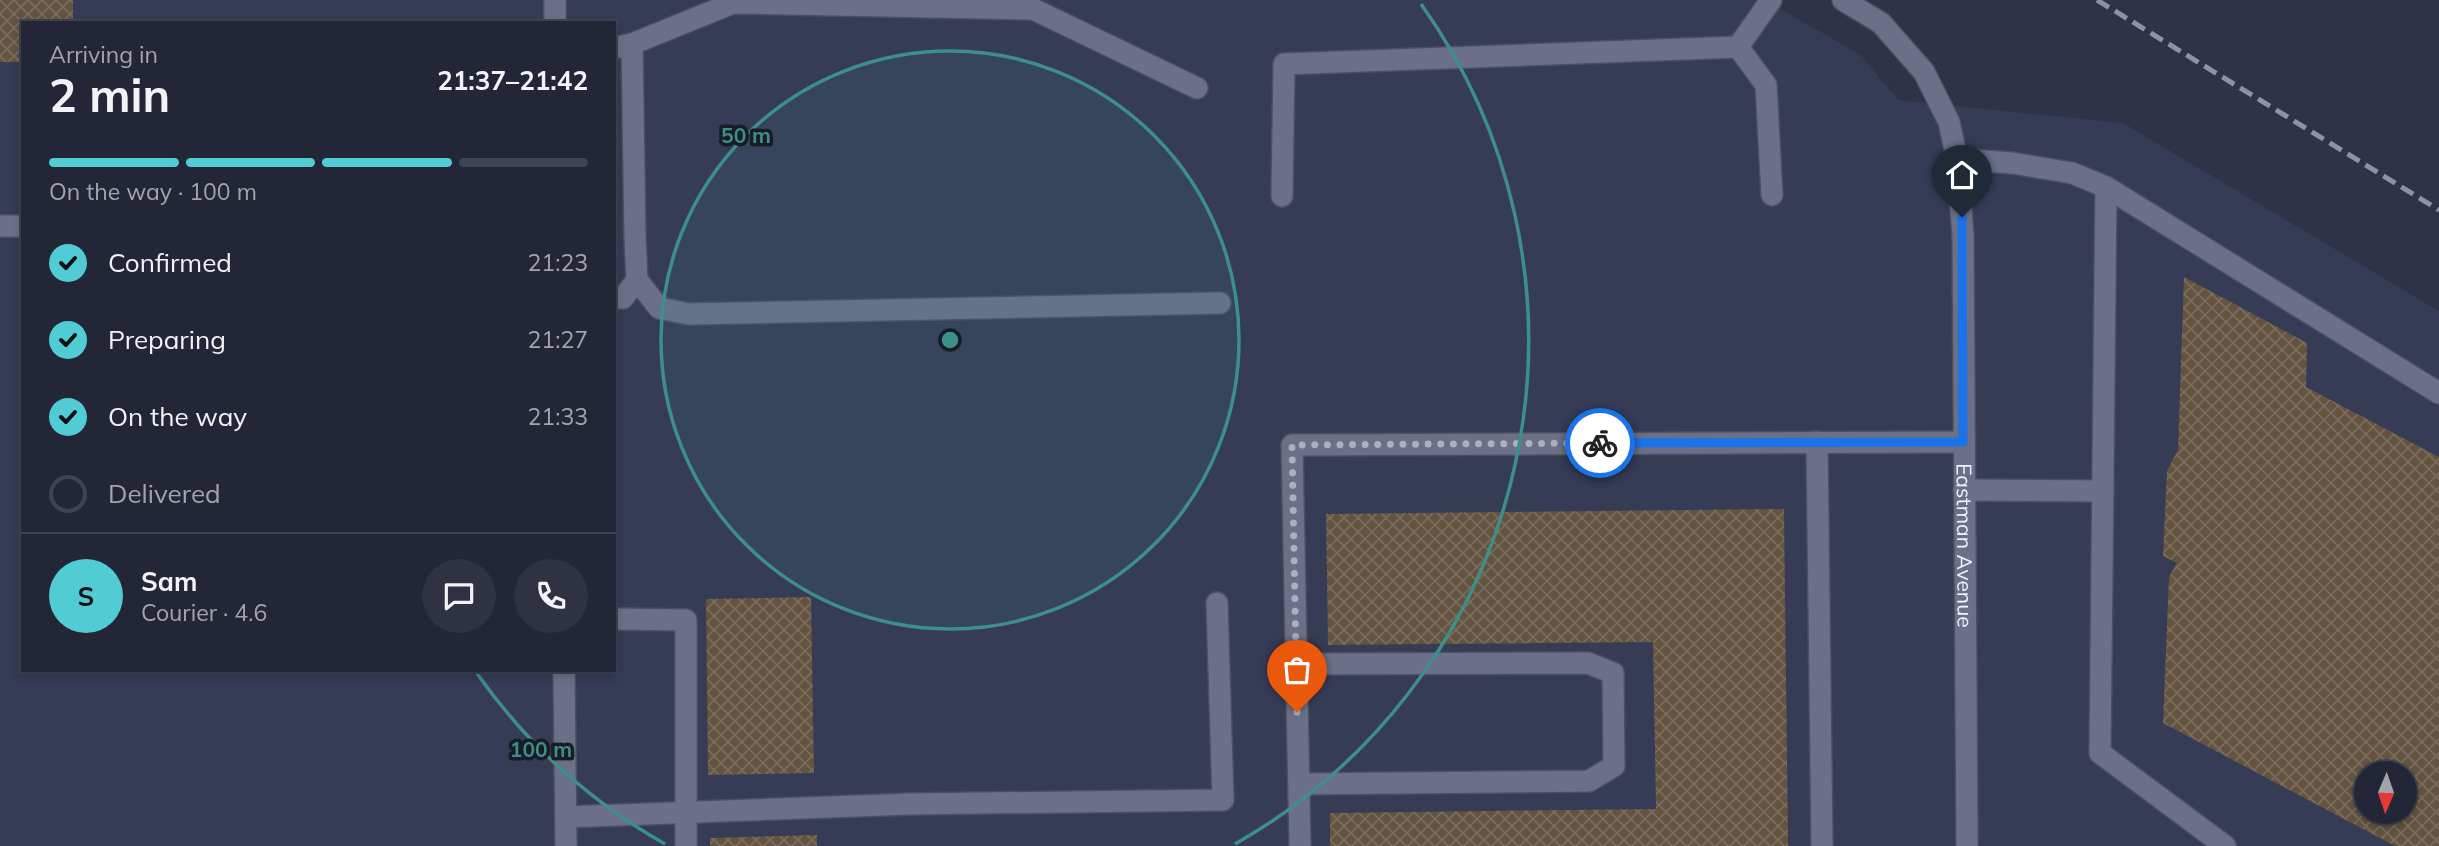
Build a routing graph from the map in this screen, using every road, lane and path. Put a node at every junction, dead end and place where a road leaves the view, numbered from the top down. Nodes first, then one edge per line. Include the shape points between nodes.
1 (555, 0) edge
2 (1770, 0) edge
3 (1843, 0) edge
4 (555, 21) edge
5 (623, 46) edge
6 (1738, 47) junction
7 (1197, 88) dead end
8 (1957, 159) junction
9 (2106, 187) junction
10 (1772, 195) dead end
11 (1282, 196) dead end
12 (0, 226) edge
13 (21, 226) edge
14 (637, 280) junction
15 (616, 298) edge
16 (1220, 303) dead end
17 (2439, 393) edge
18 (1817, 442) junction
19 (1963, 442) junction
20 (1964, 490) junction
21 (2103, 491) junction
22 (1217, 603) dead end
23 (616, 619) edge
24 (1296, 664) junction
25 (564, 672) edge
26 (1299, 784) junction
27 (686, 813) junction
28 (566, 817) junction
29 (566, 846) edge
30 (687, 846) edge
31 (1300, 846) edge
32 (1822, 846) edge
33 (1966, 846) edge
34 (2225, 846) edge

1 - 4 street
2 - 6 street
3 - 8 street, Eastman Avenue via 1881,23 1924,72 1949,122
5 - 7 street via 733,3 1034,9
5 - 14 street
6 - 10 street via 1766,85
6 - 11 street via 1284,64
8 - 9 street via 2072,173
8 - 19 street, Eastman Avenue via 1964,236
9 - 17 street
9 - 21 street
12 - 13 street
14 - 15 street via 624,298
14 - 16 street via 659,308 689,314
18 - 19 street
18 - 24 street via 1292,445
18 - 32 street
19 - 20 street, Eastman Avenue
20 - 21 street
20 - 33 street, Eastman Avenue
21 - 34 street via 2099,753
22 - 27 street via 1223,800 910,804
23 - 27 street via 686,620
24 - 26 street
24 - 26 street via 1588,663 1613,673 1614,766 1589,781
25 - 28 street
26 - 31 street
27 - 28 street
27 - 30 street
28 - 29 street

